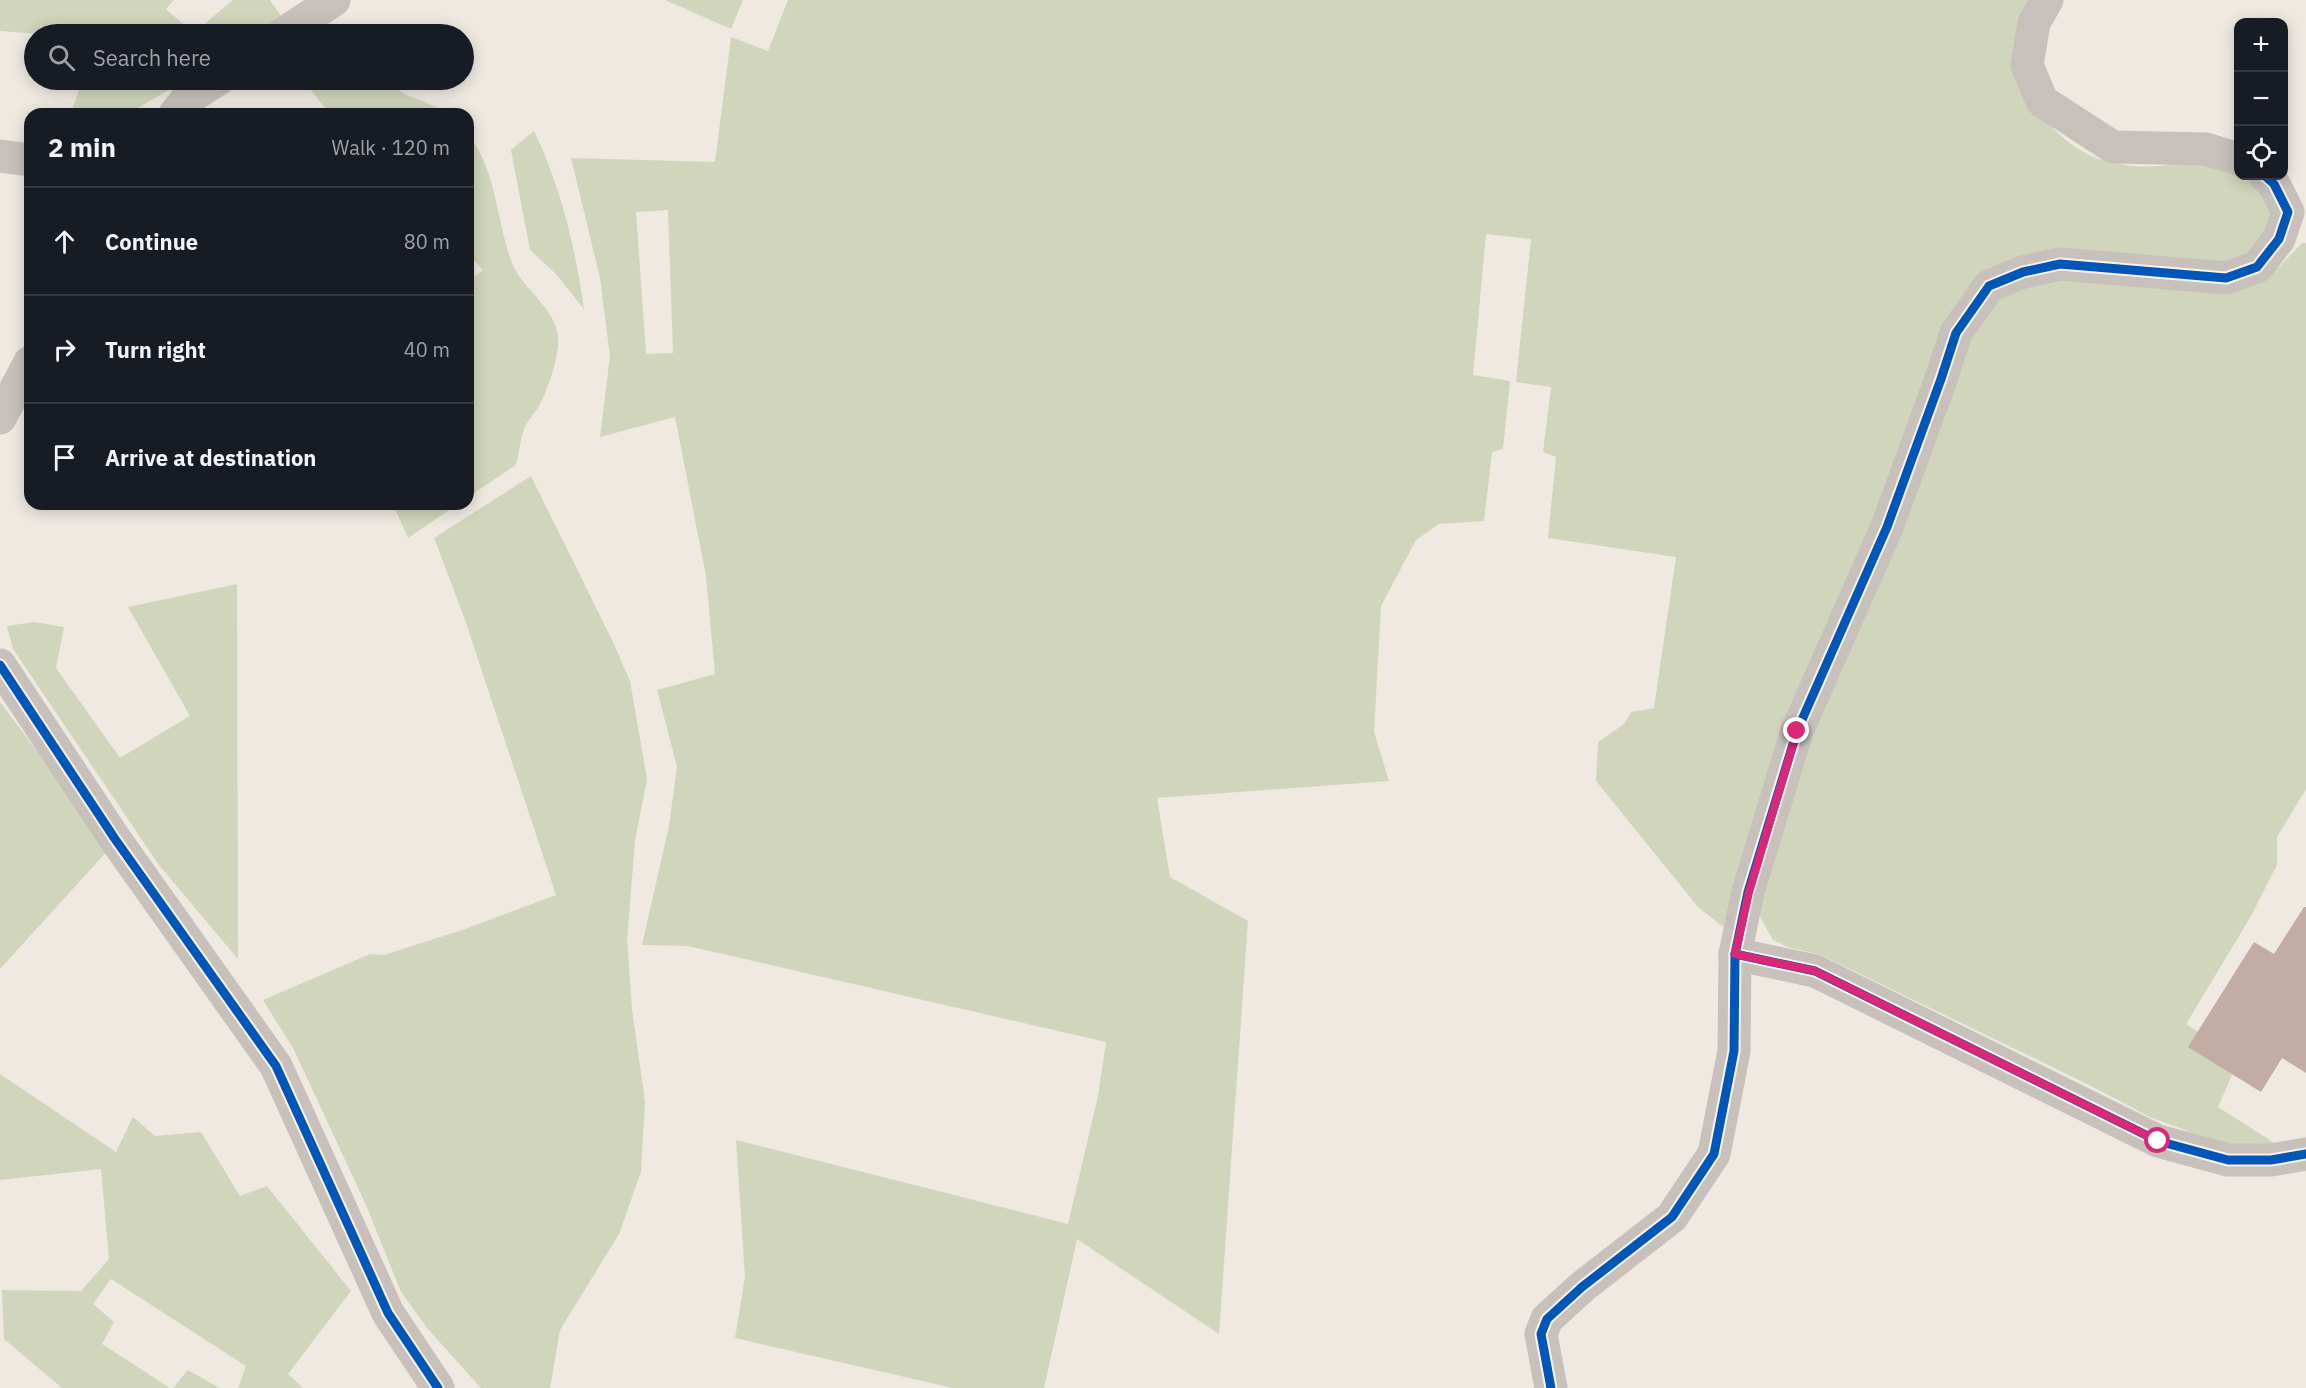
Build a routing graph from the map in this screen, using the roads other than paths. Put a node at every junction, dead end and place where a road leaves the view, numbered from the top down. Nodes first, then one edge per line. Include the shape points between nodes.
1 (334, 0) edge
2 (2047, 0) edge
3 (298, 24) edge
4 (202, 90) edge
5 (180, 108) edge
6 (0, 156) edge
7 (2234, 158) edge
8 (24, 159) edge
9 (2270, 180) edge
10 (24, 373) edge
11 (0, 418) edge
12 (0, 665) edge
13 (1735, 954) junction
14 (2306, 1154) edge
15 (438, 1388) edge
16 (1551, 1388) edge

1 - 3 street
2 - 7 street via 2034,23 2027,65 2042,102 2113,147 2206,149
4 - 5 street
6 - 8 street
9 - 13 street via 2288,212 2279,239 2257,267 2226,278 2060,264 2023,272 1989,286 1956,333 1887,527 1797,731 1749,892
10 - 11 street
12 - 15 street via 115,839 276,1066 388,1313
13 - 14 street via 1815,971 2158,1141 2228,1160 2271,1160
13 - 16 street via 1734,1051 1714,1154 1672,1217 1547,1319 1541,1334

